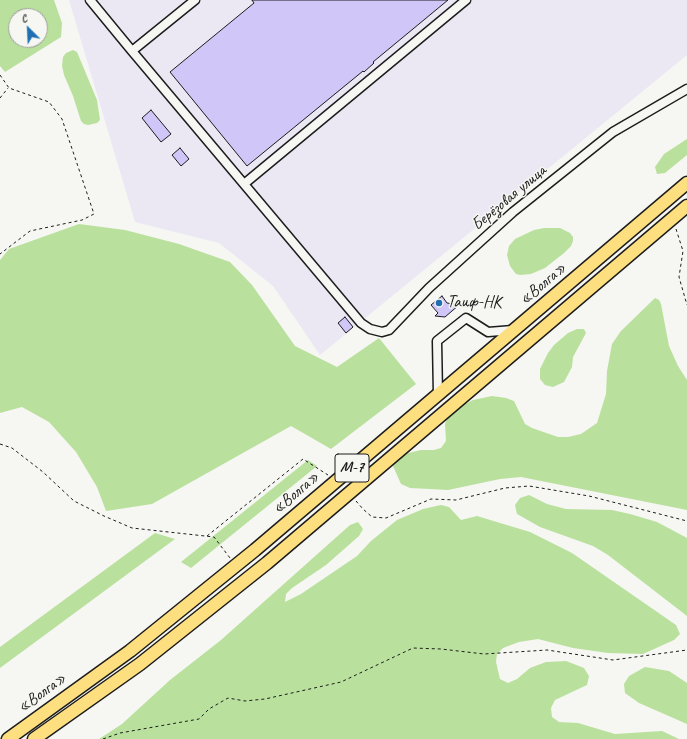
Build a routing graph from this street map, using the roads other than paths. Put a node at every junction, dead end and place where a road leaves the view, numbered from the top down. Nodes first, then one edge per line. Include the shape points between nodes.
1 (90, 0) edge
2 (195, 0) edge
3 (466, 0) edge
4 (132, 51) junction
5 (687, 89) edge
6 (687, 183) edge
7 (244, 184) junction
8 (687, 206) edge
9 (514, 330) junction
10 (438, 394) junction
11 (8, 739) edge
12 (34, 739) edge

1 - 4 street
2 - 4 street
3 - 7 street
4 - 7 street
5 - 7 street, Берёзовая улица via 614,132 513,212 429,288 389,330 382,332 370,329 361,322
6 - 9 highway, «Волга» / М-7
8 - 12 highway, «Волга» / М-7 via 267,563 140,664
9 - 10 highway, «Волга» / М-7
9 - 10 street via 488,332 466,318 437,341
10 - 11 highway, «Волга» / М-7 via 236,566 130,651

